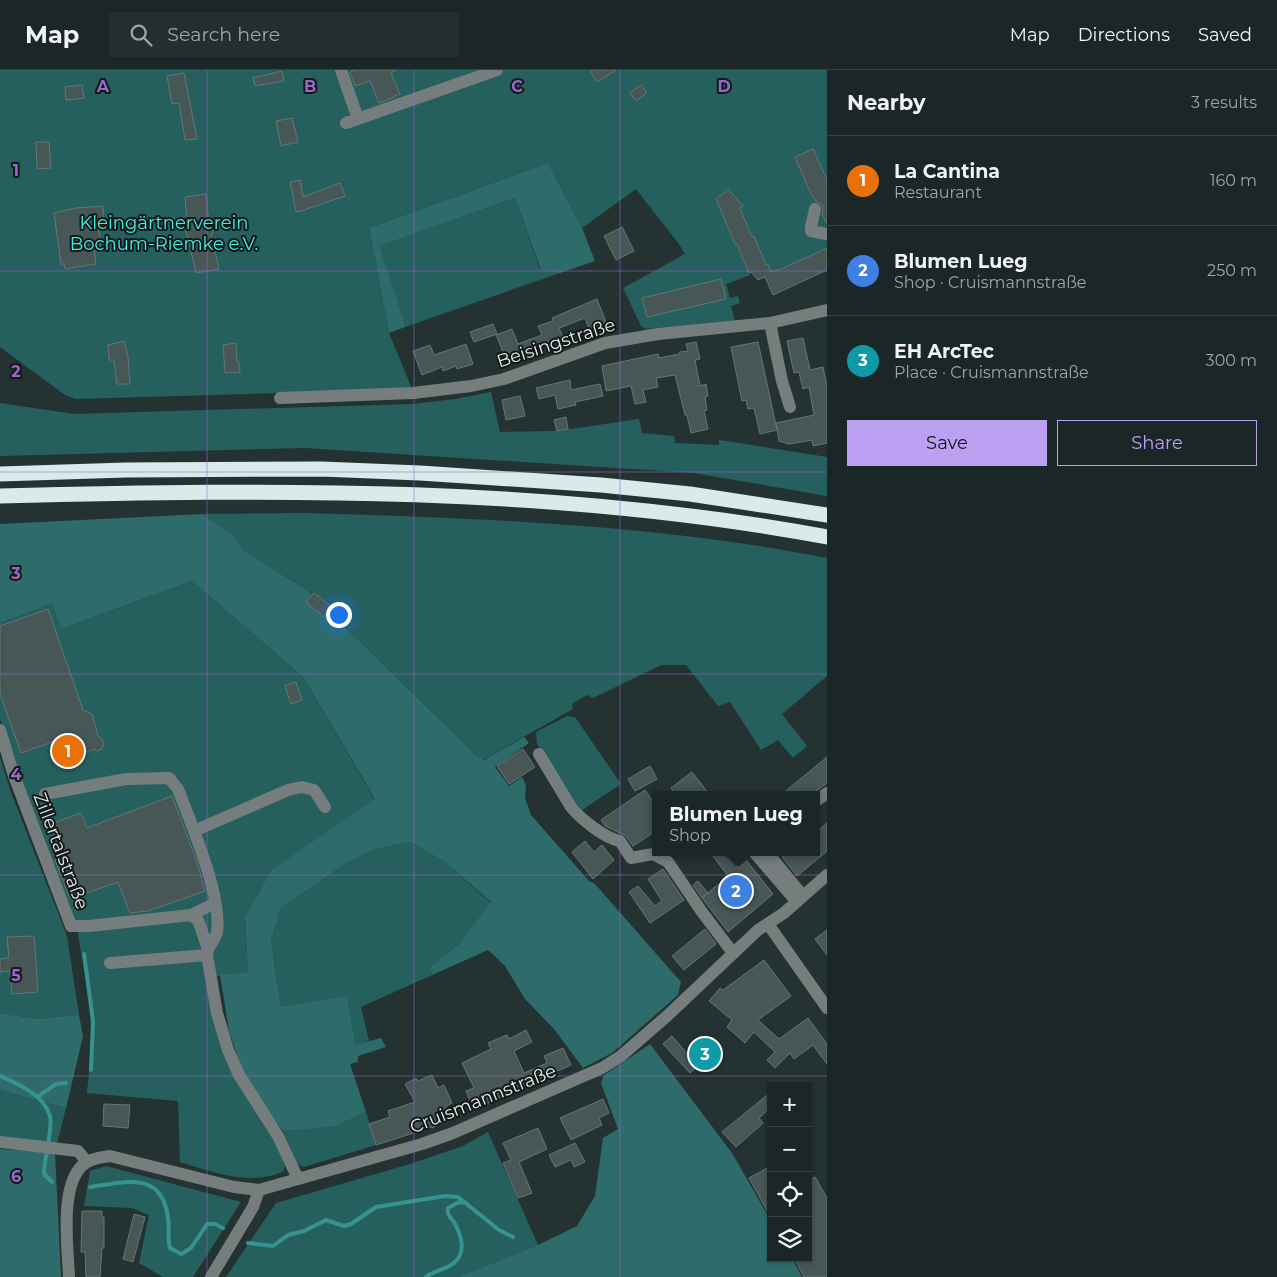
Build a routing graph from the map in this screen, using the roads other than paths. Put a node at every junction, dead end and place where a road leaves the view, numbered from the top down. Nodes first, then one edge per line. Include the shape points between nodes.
1 (341, 70) edge
2 (497, 70) edge
3 (815, 209) dead end
4 (827, 234) edge
5 (827, 310) edge
6 (770, 323) junction
7 (280, 398) dead end
8 (790, 407) dead end
9 (0, 474) edge
10 (0, 496) edge
11 (827, 515) edge
12 (827, 537) edge
13 (0, 730) edge
14 (539, 754) dead end
15 (45, 794) dead end
16 (325, 807) dead end
17 (194, 831) junction
18 (652, 854) edge
19 (657, 856) edge
20 (758, 856) edge
21 (770, 856) edge
22 (827, 876) edge
23 (800, 899) junction
24 (215, 904) junction
25 (191, 914) junction
26 (768, 924) junction
27 (208, 952) junction
28 (733, 953) junction
29 (110, 963) dead end
30 (827, 1008) edge
31 (0, 1142) edge
32 (87, 1162) junction
33 (298, 1180) junction
34 (259, 1190) junction
35 (68, 1277) edge
36 (211, 1277) edge

1 - 2 street via 352,121
3 - 4 street via 812,231
5 - 6 street, Beisingstraße
6 - 7 street, Beisingstraße via 605,342 504,379 442,391
6 - 8 street
9 - 11 highway via 312,469 420,473 690,494
10 - 12 highway via 319,492 537,501 693,517
13 - 25 street, Zillertalstraße via 71,926
14 - 18 street via 578,816 620,841 632,858
15 - 17 street via 126,779 169,778 178,789
16 - 17 street via 314,790 302,787 288,790
17 - 24 street
19 - 28 street via 668,862
20 - 23 street
21 - 23 street
22 - 23 street, Cruismannstraße
23 - 26 street, Cruismannstraße
24 - 25 street
24 - 27 street via 217,933
25 - 27 street via 198,920
26 - 28 street, Cruismannstraße
26 - 30 street
27 - 29 street
27 - 33 street via 217,1013 228,1050 239,1075 278,1136
28 - 33 street, Cruismannstraße via 648,1033 602,1068 453,1133
31 - 32 street via 78,1151
32 - 34 street, Cruismannstraße via 110,1156 234,1187
32 - 35 street via 74,1177 70,1189
33 - 34 street, Cruismannstraße
34 - 36 street via 253,1207

